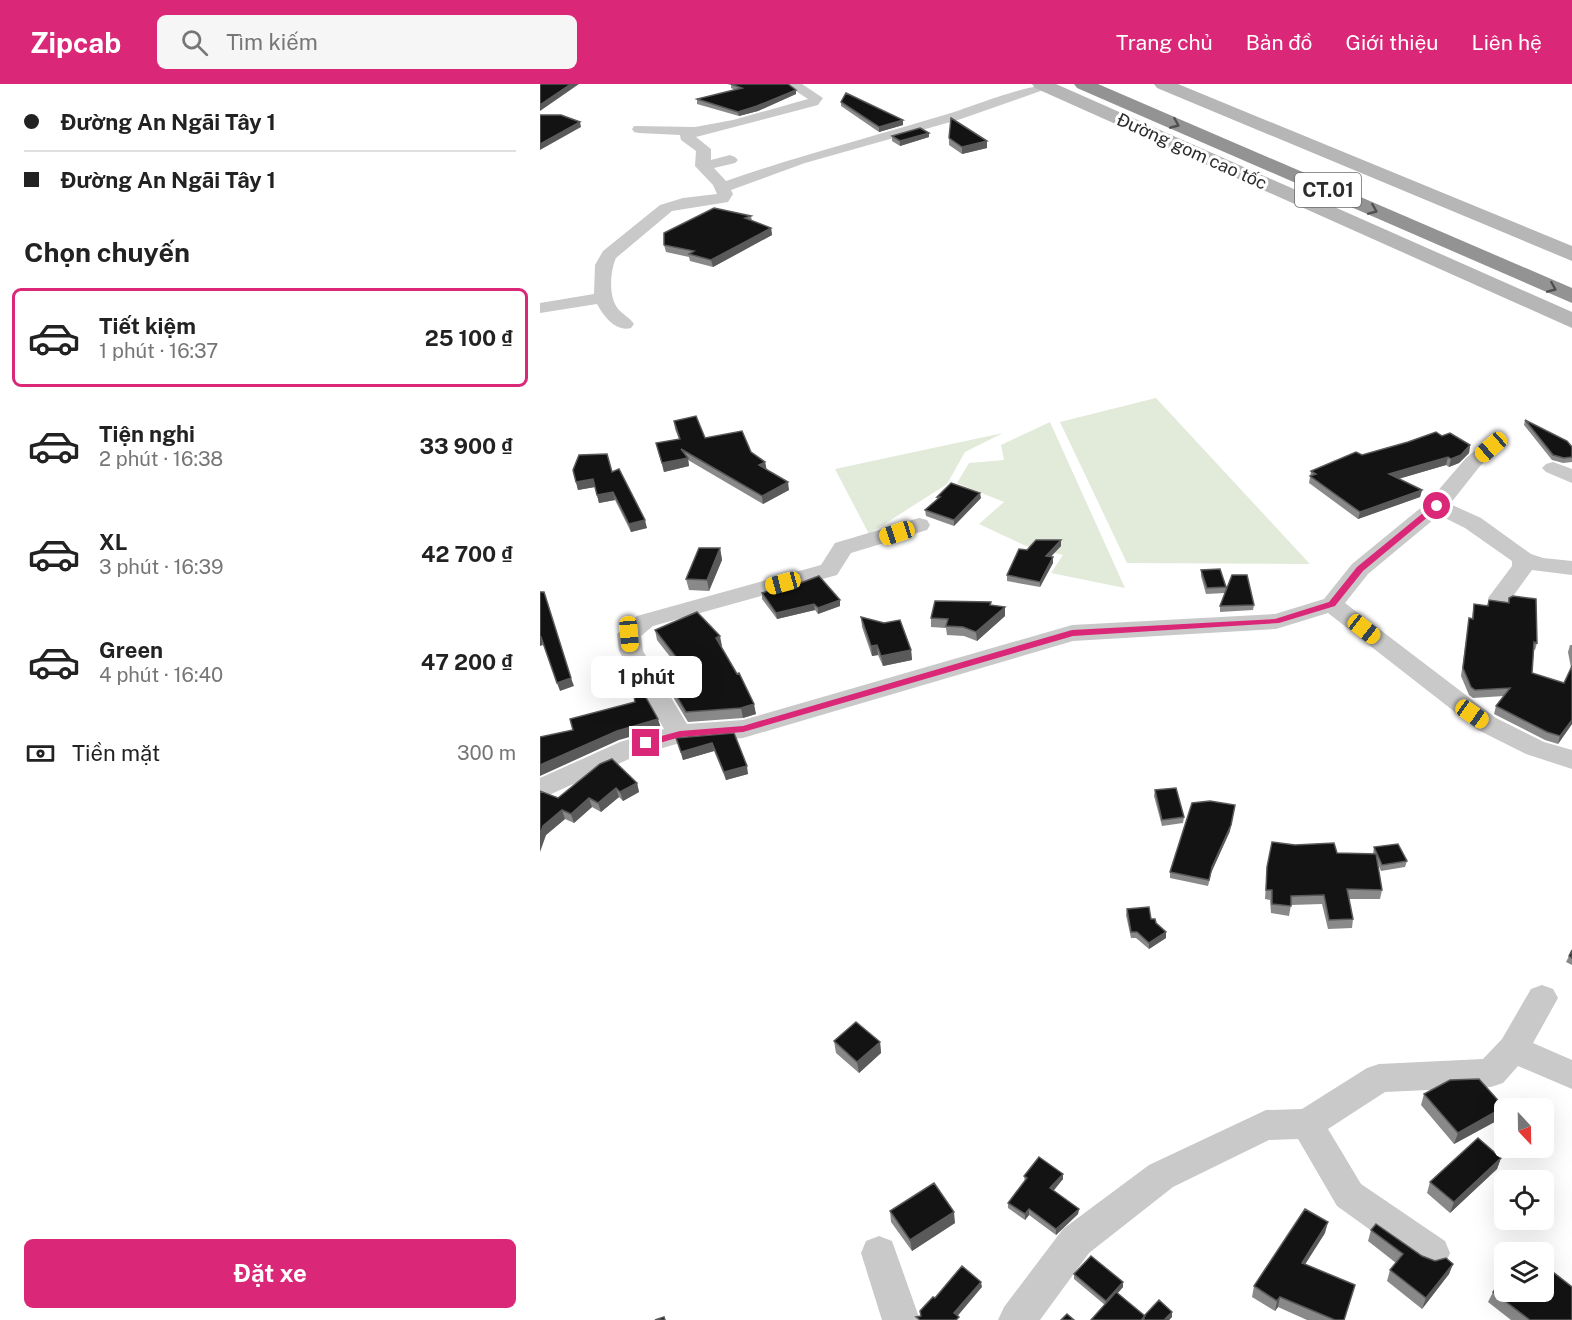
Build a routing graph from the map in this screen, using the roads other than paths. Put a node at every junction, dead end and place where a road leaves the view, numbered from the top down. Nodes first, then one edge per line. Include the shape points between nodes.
1 (792, 84) edge
2 (1083, 84) edge
3 (1119, 84) edge
4 (1163, 84) edge
5 (1042, 85) edge
6 (639, 129) dead end
7 (695, 131) junction
8 (730, 160) dead end
9 (703, 166) junction
10 (723, 187) junction
11 (1572, 254) edge
12 (1572, 277) edge
13 (1572, 296) edge
14 (603, 298) junction
15 (540, 308) edge
16 (1572, 321) edge
17 (626, 324) dead end
18 (1491, 447) dead end
19 (1553, 468) dead end
20 (1572, 477) edge
21 (1437, 506) junction
22 (919, 525) dead end
23 (1523, 559) junction
24 (1572, 568) edge
25 (1500, 598) dead end
26 (1332, 604) junction
27 (680, 734) junction
28 (1572, 760) edge
29 (540, 789) edge
30 (1542, 998) dead end
31 (1513, 1049) junction
32 (1572, 1075) edge
33 (1308, 1124) junction
34 (879, 1253) dead end
35 (1432, 1253) dead end
36 (901, 1320) edge
37 (1017, 1320) edge

1 - 7 street via 816,98 735,124
2 -> 13 highway, CT.01
3 - 12 highway, CT.01
4 - 11 main road
5 - 10 street via 962,114 800,160
5 - 16 main road, Đường gom cao tốc
6 - 7 street
7 - 9 street via 686,137 704,149
8 - 9 street
9 - 10 street
10 - 14 street via 725,194 720,200 683,203 660,210 613,251 604,265
14 - 15 street
14 - 17 street via 610,312
18 - 21 street via 1473,462
19 - 20 street
21 - 23 street via 1473,523
21 - 26 street via 1360,569
22 - 27 street via 843,549 829,570 645,621 629,634 631,651
23 - 24 street
23 - 25 street via 1523,566
26 - 27 street via 1275,621 1072,633 743,729
26 - 28 street via 1487,724 1535,748
27 - 29 street via 629,748
30 - 31 street
31 - 32 street
31 - 33 street via 1491,1072 1379,1078
33 - 35 street via 1349,1195
33 - 37 street via 1266,1125 1161,1176 1076,1241
34 - 36 street

